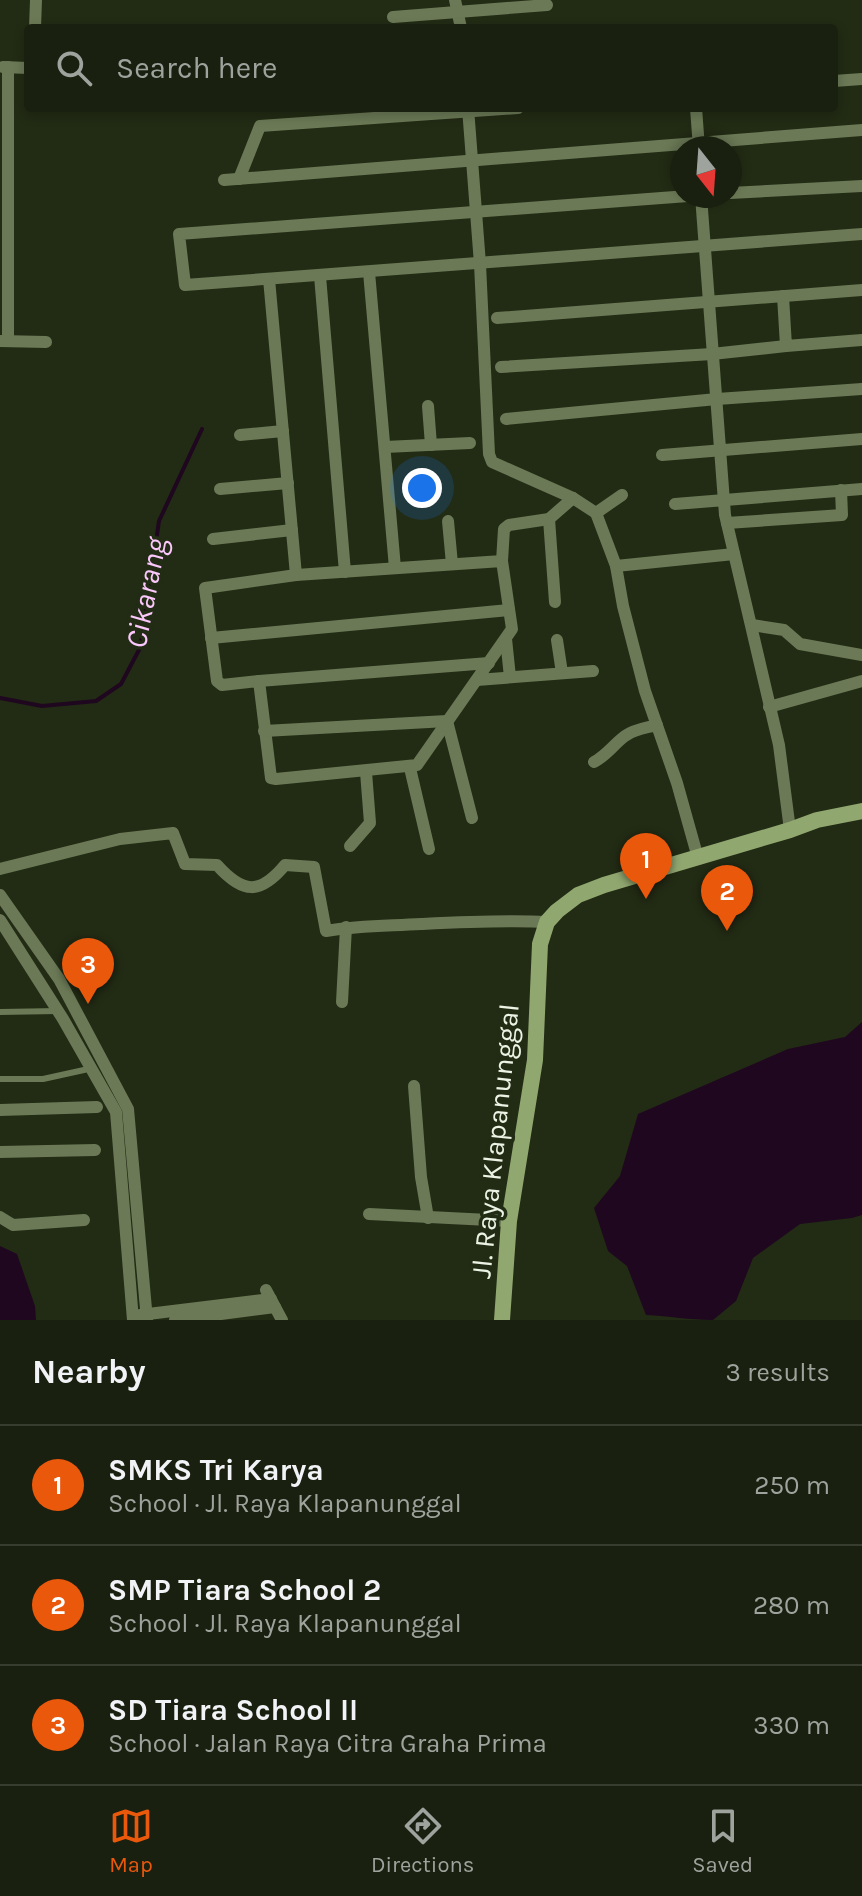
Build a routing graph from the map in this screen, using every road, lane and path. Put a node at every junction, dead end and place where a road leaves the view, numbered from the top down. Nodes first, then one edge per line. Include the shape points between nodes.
1 (36, 0) edge
2 (547, 5) dead end
3 (457, 6) edge
4 (393, 17) dead end
5 (35, 24) edge
6 (4, 67) edge
7 (24, 68) edge
8 (862, 79) edge
9 (838, 81) edge
10 (442, 112) edge
11 (468, 112) edge
12 (696, 112) edge
13 (862, 130) edge
14 (698, 136) edge
15 (742, 141) edge
16 (670, 147) edge
17 (473, 161) junction
18 (239, 179) junction
19 (224, 180) dead end
20 (862, 186) edge
21 (742, 192) edge
22 (670, 197) edge
23 (702, 208) edge
24 (476, 212) junction
25 (4, 218) edge
26 (862, 234) edge
27 (706, 246) junction
28 (480, 264) junction
29 (369, 272) junction
30 (320, 276) junction
31 (269, 279) junction
32 (862, 290) edge
33 (783, 296) junction
34 (710, 302) junction
35 (497, 318) dead end
36 (862, 340) edge
37 (4, 341) edge
38 (46, 342) dead end
39 (786, 346) junction
40 (712, 354) junction
41 (501, 367) dead end
42 (862, 389) edge
43 (717, 399) junction
44 (428, 406) dead end
45 (506, 419) dead end
46 (283, 431) junction
47 (240, 435) dead end
48 (862, 439) edge
49 (470, 443) dead end
50 (431, 445) junction
51 (385, 447) junction
52 (720, 449) junction
53 (662, 455) dead end
54 (288, 483) junction
55 (220, 489) dead end
56 (862, 489) edge
57 (841, 490) junction
58 (622, 495) dead end
59 (573, 498) junction
60 (724, 499) junction
61 (675, 504) dead end
62 (596, 513) junction
63 (549, 519) junction
64 (448, 521) dead end
65 (727, 523) junction
66 (292, 530) junction
67 (213, 539) dead end
68 (734, 554) junction
69 (502, 561) junction
70 (452, 564) junction
71 (616, 566) junction
72 (395, 568) junction
73 (345, 572) junction
74 (296, 575) junction
75 (555, 602) dead end
76 (509, 610) junction
77 (752, 625) junction
78 (211, 638) junction
79 (506, 639) junction
80 (557, 640) dead end
81 (862, 655) edge
82 (489, 663) junction
83 (593, 671) dead end
84 (562, 673) junction
85 (510, 677) junction
86 (477, 680) junction
87 (259, 681) junction
88 (862, 681) edge
89 (769, 707) junction
90 (447, 721) junction
91 (657, 725) junction
92 (264, 731) junction
93 (594, 762) dead end
94 (410, 768) junction
95 (366, 772) junction
96 (862, 811) edge
97 (472, 818) dead end
98 (790, 830) junction
99 (350, 846) dead end
100 (429, 849) dead end
101 (698, 858) junction
102 (0, 869) edge
103 (0, 895) edge
104 (0, 920) edge
105 (547, 922) junction
106 (346, 927) junction
107 (342, 1002) dead end
108 (58, 1011) junction
109 (0, 1012) edge
110 (89, 1033) junction
111 (76, 1041) junction
112 (93, 1068) junction
113 (0, 1079) edge
114 (414, 1086) dead end
115 (97, 1107) dead end
116 (0, 1110) edge
117 (95, 1150) dead end
118 (0, 1152) edge
119 (369, 1214) dead end
120 (0, 1217) edge
121 (428, 1218) junction
122 (84, 1220) dead end
123 (509, 1221) junction
124 (271, 1299) junction
125 (140, 1318) edge
126 (505, 1319) edge
127 (175, 1320) edge
128 (282, 1320) edge

1 - 5 street
2 - 3 street
3 - 4 street
6 - 7 street
6 - 25 street
8 - 9 street
10 - 18 street via 260,126
11 - 17 street
12 - 14 street
13 - 15 street
16 - 17 street
17 - 18 street
17 - 24 street
18 - 19 street
20 - 21 street
22 - 24 street
23 - 27 street
24 - 28 street
24 - 31 street via 179,234 185,285
25 - 37 street
26 - 27 street
27 - 28 street
27 - 34 street
28 - 29 street
28 - 59 street via 492,462
29 - 30 street
29 - 51 street
30 - 31 street
30 - 73 street
31 - 46 street
32 - 33 street
33 - 34 street
33 - 39 street
34 - 35 street
34 - 40 street
36 - 39 street
37 - 38 street
39 - 40 street
40 - 41 street
40 - 43 street
42 - 43 street
43 - 45 street
43 - 52 street
44 - 50 street
46 - 47 street
46 - 54 street
48 - 52 street
49 - 50 street
50 - 51 street
51 - 72 street
52 - 53 street
52 - 60 street
54 - 55 street
54 - 66 street
56 - 57 street
57 - 60 street
57 - 65 street via 842,515
58 - 62 street
59 - 62 street
59 - 63 street
60 - 61 street
60 - 65 street
62 - 71 street
63 - 69 street via 506,526
63 - 75 street
64 - 70 street
65 - 68 street
66 - 67 street
66 - 74 street
68 - 71 street
68 - 77 street
69 - 70 street
69 - 76 street
70 - 72 street
71 - 91 street
72 - 73 street
73 - 74 street
74 - 78 street via 205,588
76 - 78 street
76 - 79 street via 512,629
77 - 81 street via 784,630 800,644
77 - 89 street
78 - 87 street via 220,684
79 - 82 street
79 - 85 street
80 - 84 street
82 - 86 street
82 - 87 street
83 - 84 street
84 - 85 street
85 - 86 street
86 - 90 street
87 - 92 street
88 - 89 street
89 - 98 street
90 - 92 street
90 - 94 street
90 - 97 street
91 - 93 street via 625,736
91 - 101 street
92 - 95 street via 273,779
94 - 95 street
94 - 100 street
95 - 99 street via 370,823
96 - 98 street
98 - 101 street
101 - 105 street via 578,895
102 - 106 street via 120,839 173,833 185,864 217,865 239,886 271,882 285,865 314,867 325,929
103 - 110 street via 59,979
104 - 108 street
105 - 106 street
105 - 123 street, Jl. Raya Klapanunggal via 537,970 533,1085
106 - 107 street
108 - 109 lane
108 - 111 street
110 - 111 street
110 - 125 street via 128,1109
111 - 112 street
112 - 113 lane via 43,1079
112 - 125 street via 116,1112
114 - 121 street
115 - 116 street
117 - 118 street
119 - 121 street
120 - 122 street via 13,1225
121 - 123 street
123 - 126 street, Jl. Raya Klapanunggal
124 - 125 street
124 - 127 street
124 - 128 street

